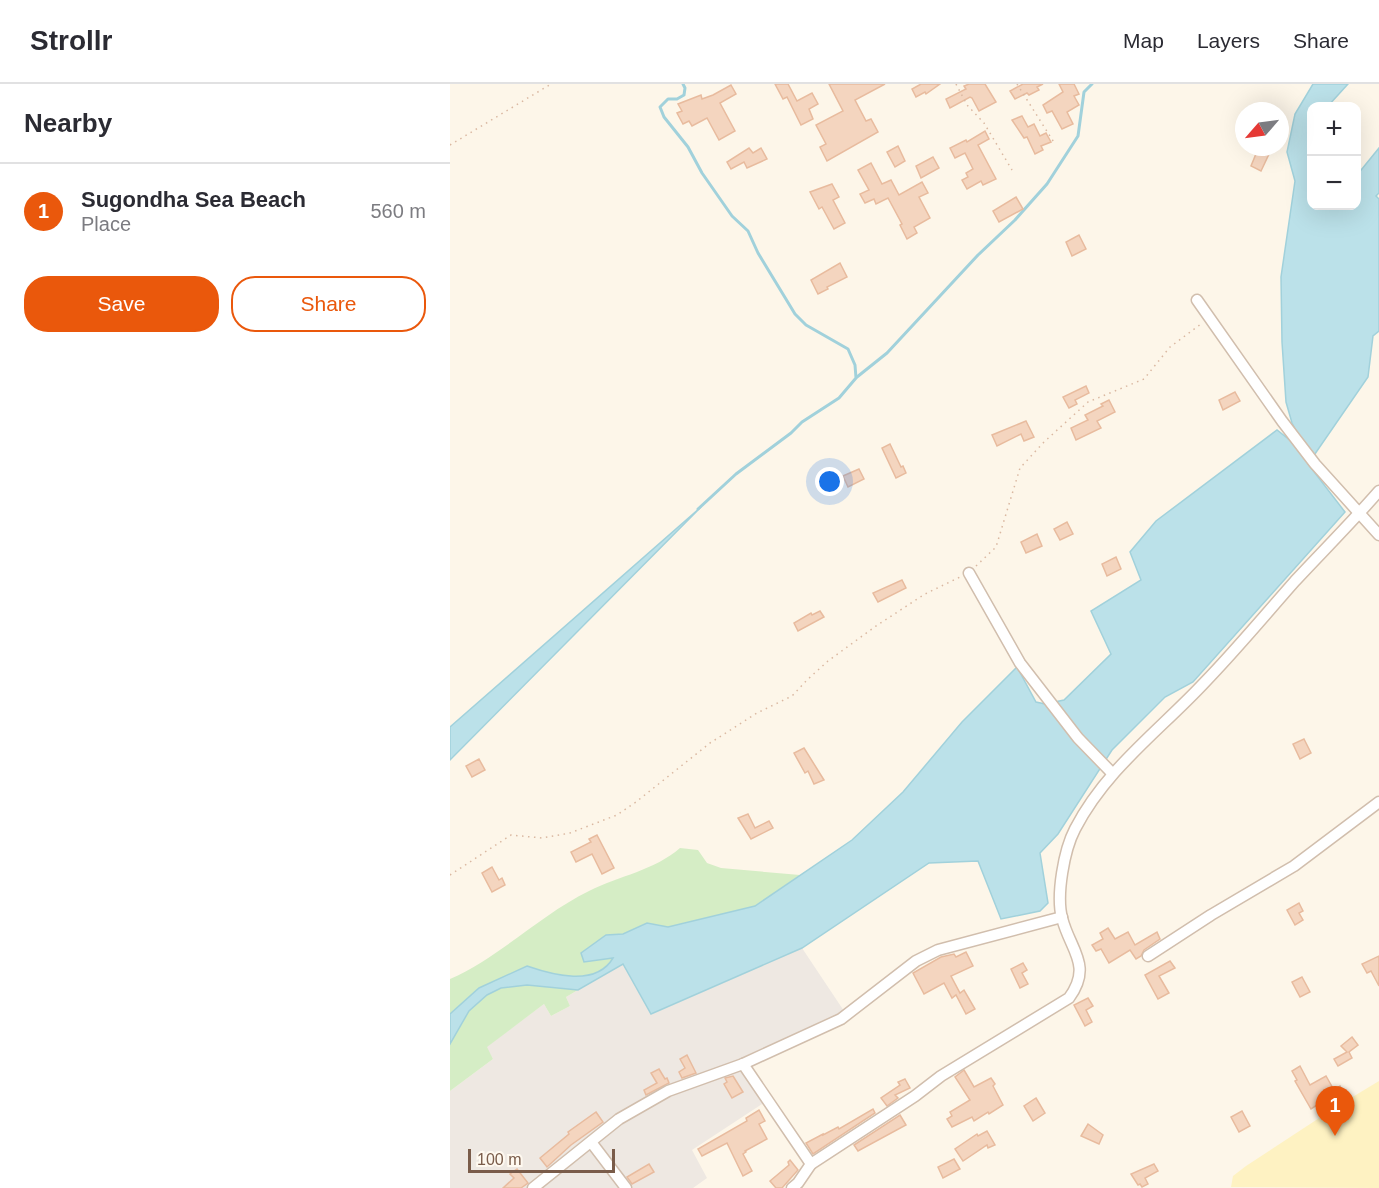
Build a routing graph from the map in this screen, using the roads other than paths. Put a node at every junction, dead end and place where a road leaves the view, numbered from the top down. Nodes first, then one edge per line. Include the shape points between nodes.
1 (1197, 300) dead end
2 (1379, 491) edge
3 (1360, 513) junction
4 (1379, 535) edge
5 (969, 573) road end
6 (1112, 773) junction
7 (1379, 802) edge
8 (1062, 917) junction
9 (1148, 956) dead end
10 (743, 1064) junction
11 (591, 1142) junction
12 (811, 1164) junction
13 (533, 1188) edge
14 (626, 1188) edge
15 (792, 1188) edge

1 - 3 street via 1282,422
2 - 3 street
3 - 4 street
3 - 6 street via 1203,685
5 - 6 street via 1020,663 1078,738
6 - 8 street via 1074,831 1065,855
7 - 9 street via 1294,866
8 - 10 street via 938,950 915,961 841,1019
8 - 12 street via 1081,970 1069,998 941,1076
10 - 11 street via 668,1091 619,1119
10 - 12 street
11 - 13 street
11 - 14 street
12 - 15 street

